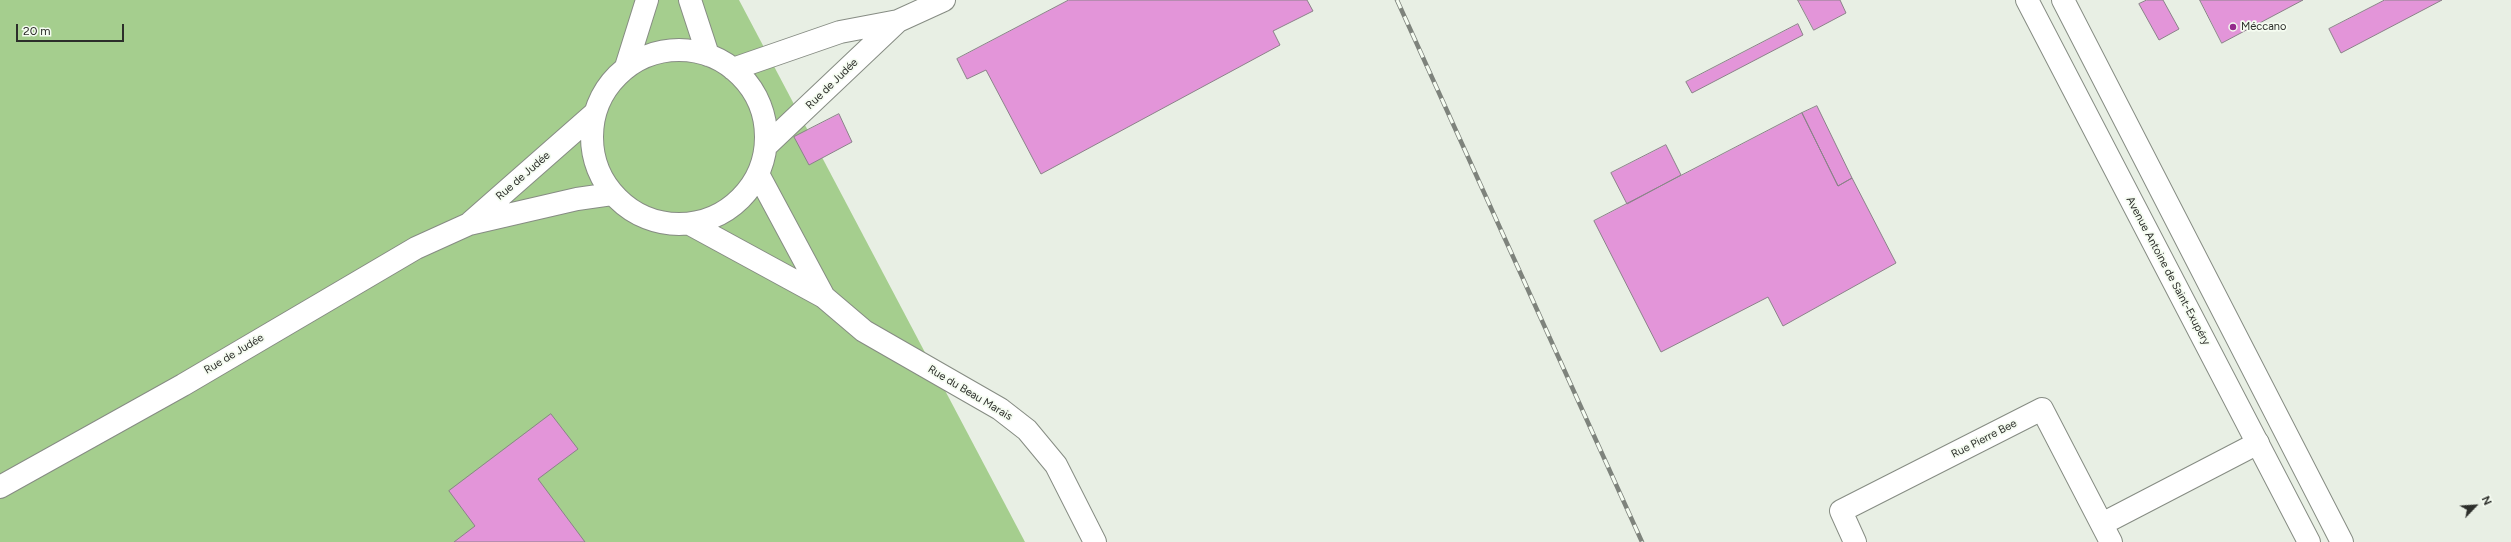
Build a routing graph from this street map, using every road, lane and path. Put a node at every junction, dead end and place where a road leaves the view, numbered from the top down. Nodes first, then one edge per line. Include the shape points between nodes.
1 (647, 0) edge
2 (690, 0) edge
3 (944, 0) edge
4 (2027, 0) edge
5 (2062, 0) edge
6 (898, 21) junction
7 (708, 55) junction
8 (626, 67) junction
9 (733, 69) junction
10 (595, 113) junction
11 (766, 146) junction
12 (758, 174) junction
13 (612, 194) junction
14 (469, 224) junction
15 (690, 224) junction
16 (824, 297) junction
17 (2258, 443) junction
18 (0, 487) edge
19 (2106, 533) edge
20 (1095, 542) edge
21 (1855, 542) edge
22 (2309, 542) edge
23 (2342, 542) edge

1 - 8 street
2 - 7 street
3 - 6 street, Rue de Judée
4 - 17 street, Avenue Antoine de Saint-Exupéry
5 - 23 street
6 - 9 street, Rue de Judée via 840,32
6 - 11 street, Rue de Judée
7 - 8 street via 680,50 652,54
7 - 9 street
8 - 10 street via 606,88
9 - 11 street via 753,91 764,117
10 - 13 street via 591,142 598,170
10 - 14 street, Rue de Judée
11 - 12 street
12 - 15 street via 741,198 718,215
12 - 16 street, Rue du Beau Marais
13 - 14 street, Rue de Judée via 577,199
13 - 15 street via 634,213 662,223
14 - 18 street, Rue de Judée via 416,248 183,385
15 - 16 street, Rue du Beau Marais
16 - 20 street, Rue du Beau Marais via 864,331 1000,409 1027,430 1056,465
17 - 19 street, Rue Pierre Bee
17 - 22 street, Avenue Antoine de Saint-Exupéry
19 - 21 street, Rue Pierre Bee via 2042,410 1841,511

